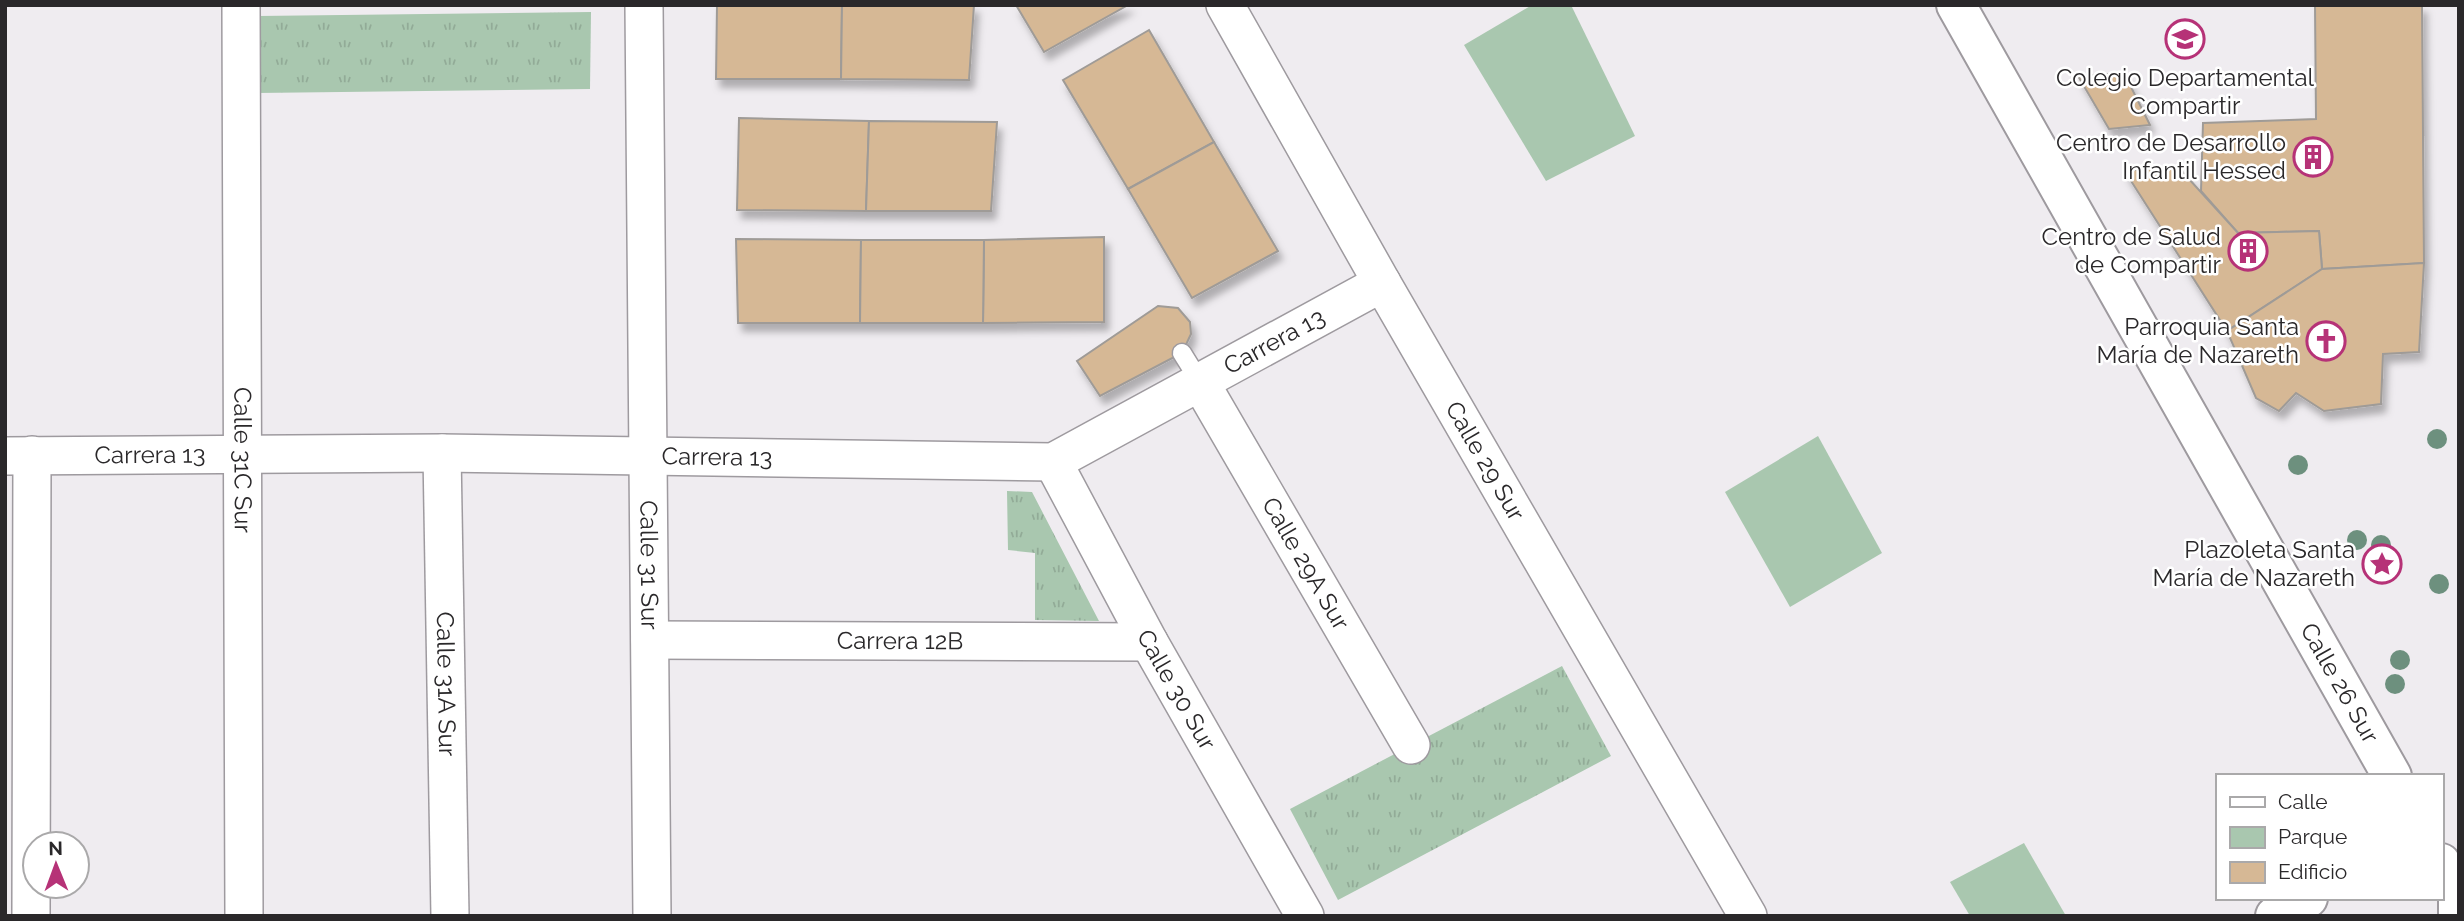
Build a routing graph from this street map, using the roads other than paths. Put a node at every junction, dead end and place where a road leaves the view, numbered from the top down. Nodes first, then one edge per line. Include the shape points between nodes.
1 (241, 5) edge
2 (644, 5) edge
3 (1225, 5) edge
4 (1956, 5) edge
5 (1382, 283) junction
6 (1191, 367) junction
7 (242, 452) junction
8 (442, 453) junction
9 (648, 455) junction
10 (18, 456) edge
11 (1053, 462) junction
12 (650, 640) junction
13 (1149, 642) junction
14 (1411, 745) dead end
15 (2391, 774) edge
16 (2304, 900) edge
17 (31, 916) edge
18 (244, 916) edge
19 (450, 916) edge
20 (652, 916) edge
21 (1305, 916) edge
22 (1748, 916) edge
23 (2275, 916) edge

1 - 7 street, Calle 31C Sur
2 - 9 street, Calle 31 Sur
3 - 5 street, Calle 29 Sur
4 - 15 street, Calle 26 Sur
5 - 6 street, Carrera 13
5 - 22 street, Calle 29 Sur
6 - 11 street, Carrera 13
6 - 14 street, Calle 29A Sur
7 - 8 street, Carrera 13
7 - 10 street, Carrera 13
7 - 18 street, Calle 31C Sur
8 - 9 street, Carrera 13
8 - 19 street, Calle 31A Sur
9 - 11 street, Carrera 13
9 - 12 street, Calle 31 Sur
10 - 17 street
11 - 13 street, Calle 30 Sur
12 - 13 street, Carrera 12B
12 - 20 street, Calle 31 Sur
13 - 21 street, Calle 30 Sur
16 - 23 street

